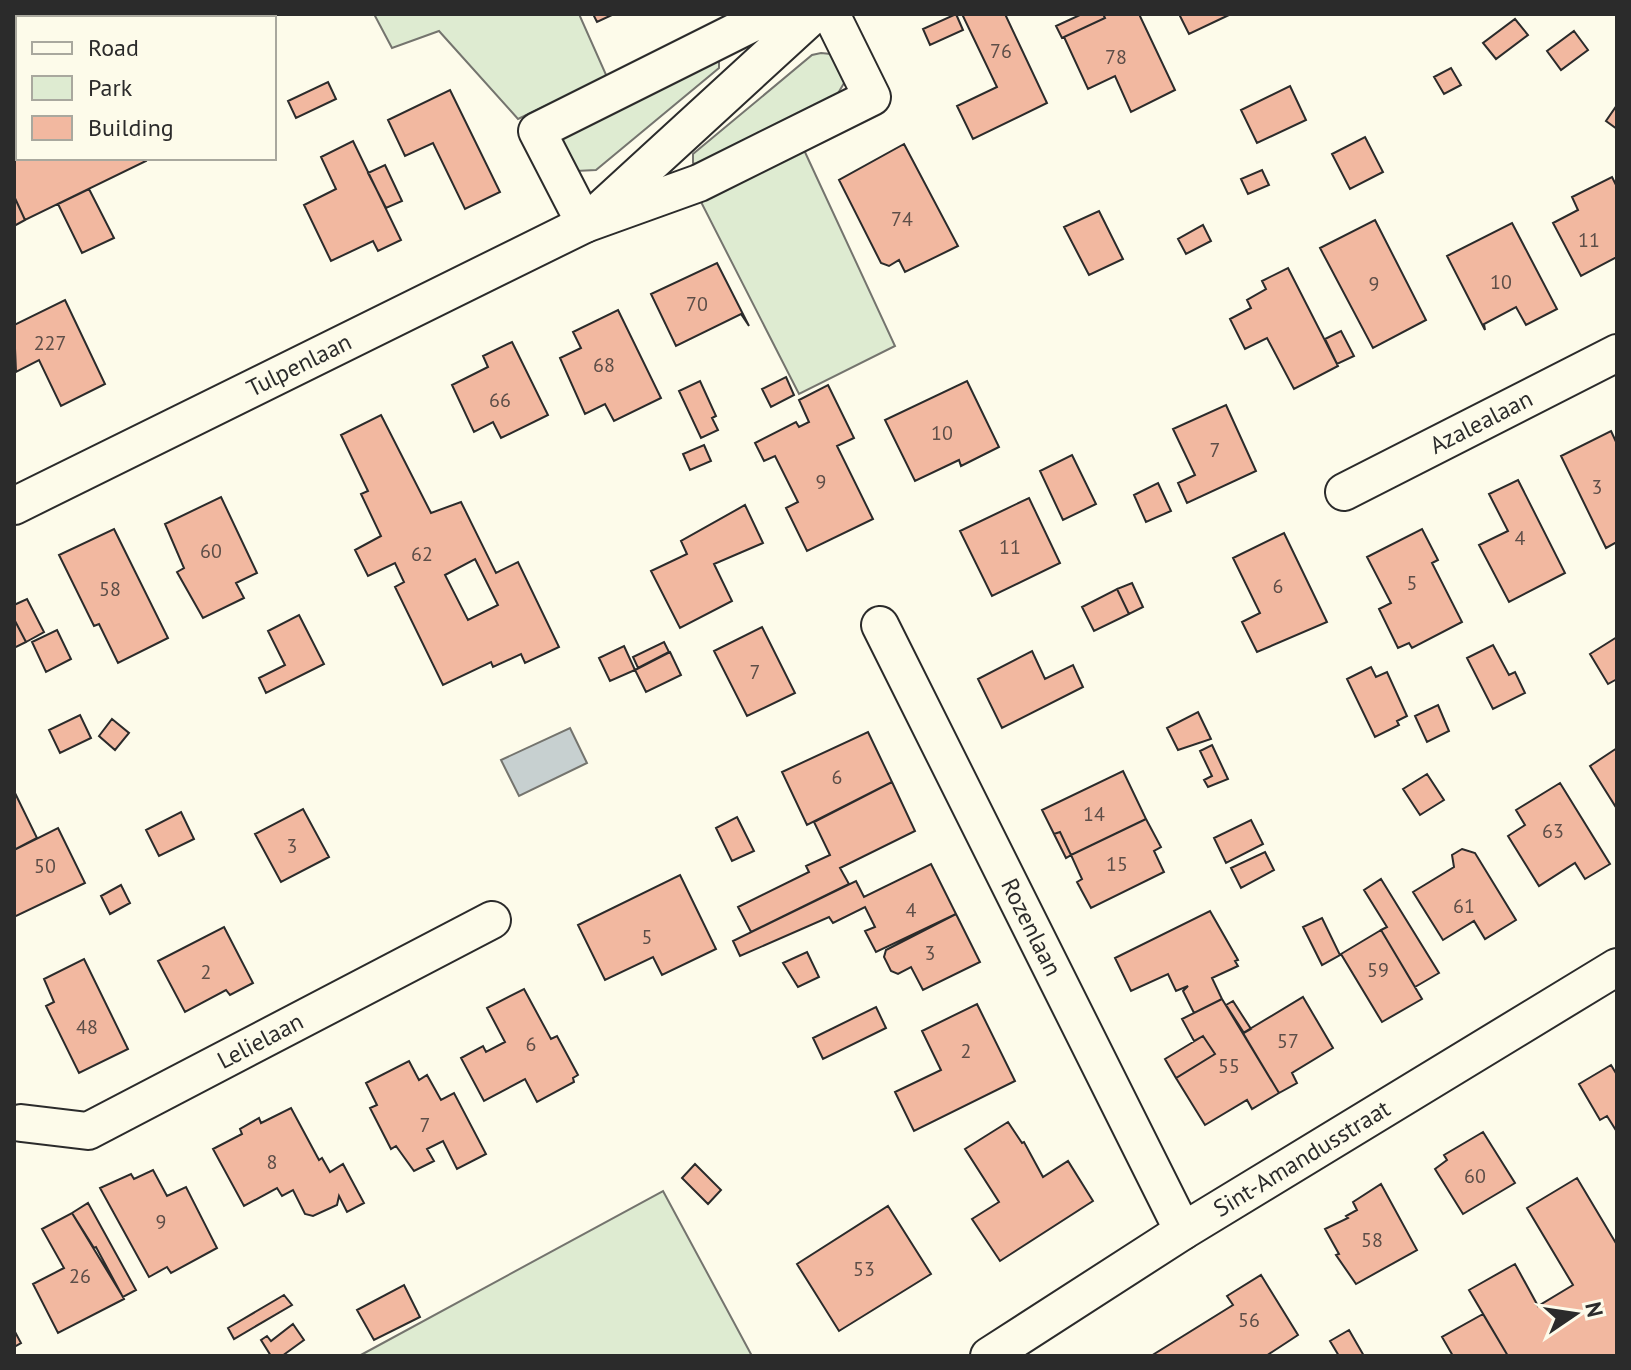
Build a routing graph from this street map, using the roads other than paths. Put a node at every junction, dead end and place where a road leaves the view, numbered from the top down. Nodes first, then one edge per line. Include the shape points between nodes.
1 (787, 14) edge
2 (814, 14) edge
3 (831, 14) edge
4 (585, 224) junction
5 (1617, 353) edge
6 (1344, 492) dead end
7 (14, 506) edge
8 (880, 625) dead end
9 (492, 920) dead end
10 (1617, 967) edge
11 (16, 1121) edge
12 (1183, 1231) junction
13 (1044, 1342) edge
14 (989, 1356) edge

1 - 4 street via 751,24 537,131
2 - 4 street, Tulpenlaan
3 - 4 street, Tulpenlaan via 872,97 699,183
4 - 7 street, Tulpenlaan
5 - 6 street, Azalealaan
8 - 12 street, Rozenlaan
9 - 11 street, Lelielaan via 88,1131
10 - 12 street, Sint-Amandusstraat
12 - 13 street, Sint-Amandusstraat
13 - 14 street, Sint-Amandusstraat

